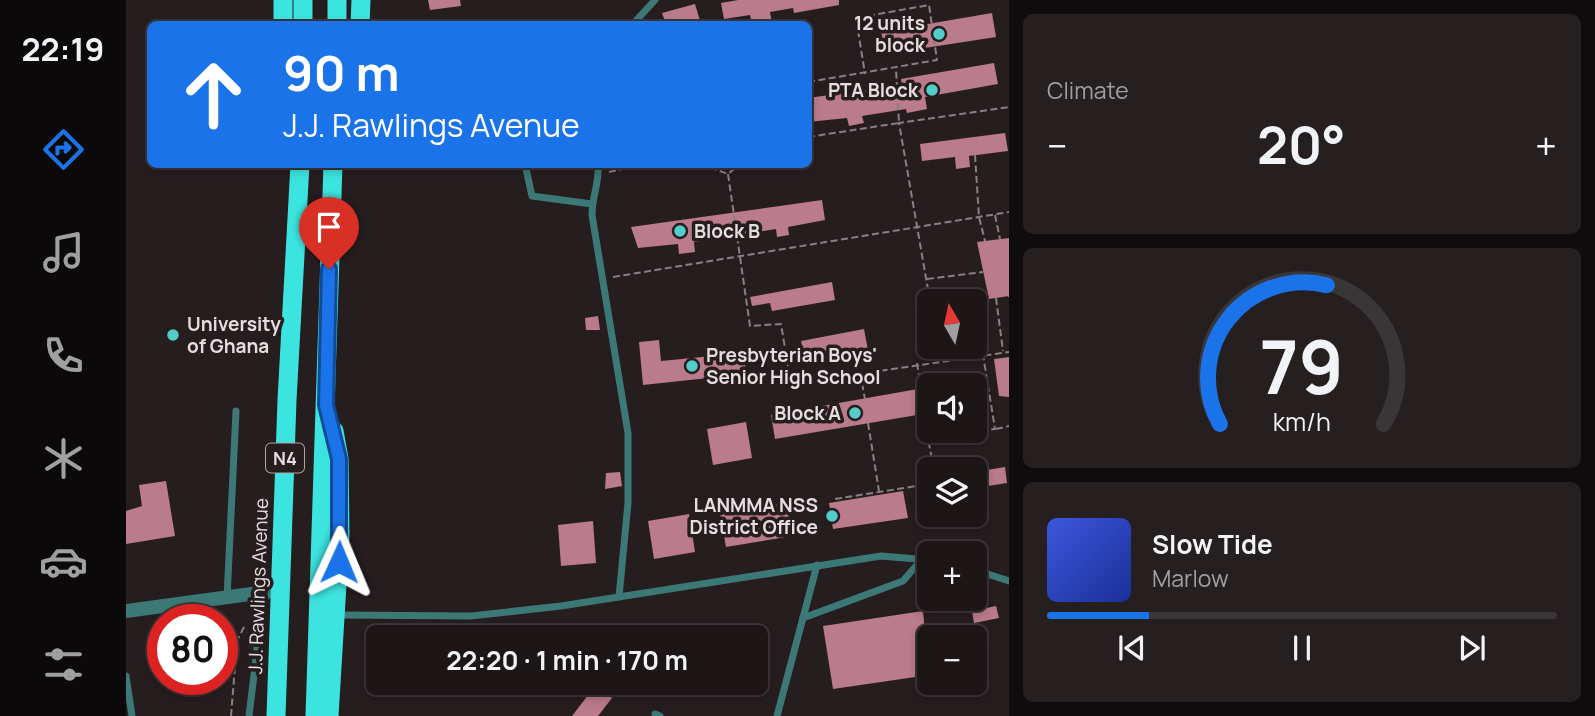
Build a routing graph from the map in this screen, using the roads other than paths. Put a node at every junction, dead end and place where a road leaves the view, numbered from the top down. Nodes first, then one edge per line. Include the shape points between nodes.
1 (283, 0) edge
2 (303, 0) edge
3 (337, 0) edge
4 (361, 0) edge
5 (654, 0) edge
6 (283, 21) edge
7 (303, 21) edge
8 (337, 21) edge
9 (360, 21) edge
10 (636, 21) edge
11 (287, 168) edge
12 (300, 168) edge
13 (333, 168) edge
14 (343, 168) edge
15 (526, 168) edge
16 (598, 168) edge
17 (332, 189) junction
18 (299, 201) junction
19 (592, 204) junction
20 (326, 405) junction
21 (236, 411) dead end
22 (917, 559) edge
23 (817, 565) junction
24 (917, 568) edge
25 (987, 574) edge
26 (1009, 581) edge
27 (280, 590) junction
28 (254, 595) junction
29 (619, 597) junction
30 (226, 598) junction
31 (126, 611) edge
32 (337, 615) junction
33 (803, 618) junction
34 (126, 676) edge
35 (132, 716) edge
36 (249, 716) edge
37 (276, 716) edge
38 (315, 716) edge
39 (329, 716) edge
40 (776, 716) edge

1 - 6 highway
2 - 7 highway
3 - 8 highway
4 - 9 highway
5 - 10 lane
11 - 18 highway
12 - 18 highway, J.J. Rawlings Avenue / N4
13 - 17 highway, N4
14 - 17 highway
15 - 19 lane via 532,196
16 - 19 lane
17 - 20 highway, N4
18 - 27 highway, J.J. Rawlings Avenue / N4
19 - 29 lane via 628,433 628,503
20 - 32 highway via 339,459
20 - 38 highway, N4
21 - 30 lane
22 - 23 lane via 881,556
23 - 29 lane
23 - 33 lane
24 - 33 lane via 903,581
25 - 26 lane
27 - 28 street
27 - 37 highway, J.J. Rawlings Avenue / N4
28 - 30 street
28 - 36 lane via 257,650
29 - 32 lane via 471,616
30 - 31 street
32 - 39 highway
33 - 40 lane
34 - 35 lane

